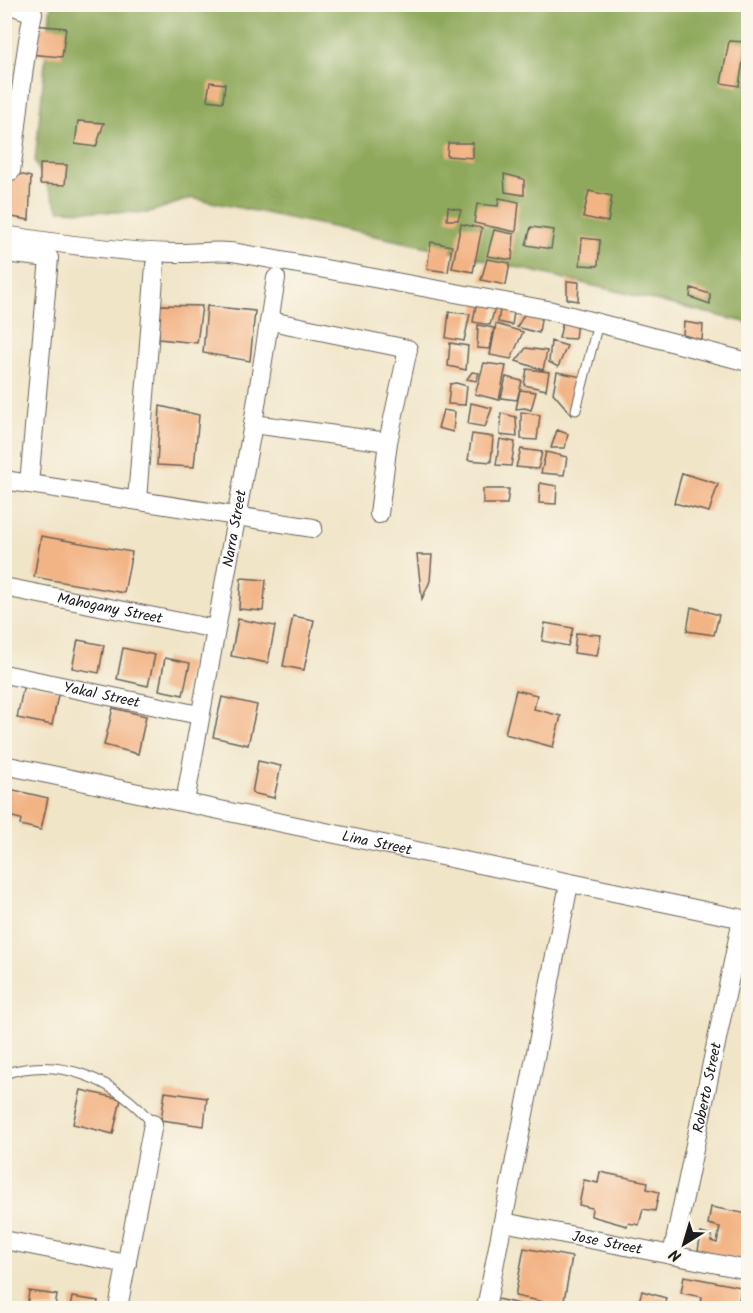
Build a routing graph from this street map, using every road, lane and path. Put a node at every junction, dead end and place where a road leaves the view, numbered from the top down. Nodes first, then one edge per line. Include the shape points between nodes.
1 (8, 4) edge
2 (4, 170) edge
3 (4, 236) edge
4 (4, 253) edge
5 (155, 264) dead end
6 (276, 278) dead end
7 (271, 321) junction
8 (598, 323) junction
9 (748, 362) edge
10 (576, 410) dead end
11 (253, 424) junction
12 (388, 442) junction
13 (4, 480) edge
14 (29, 484) junction
15 (138, 500) junction
16 (379, 514) dead end
17 (235, 516) junction
18 (314, 528) dead end
19 (4, 587) edge
20 (215, 629) junction
21 (4, 674) edge
22 (200, 715) junction
23 (4, 765) edge
24 (185, 802) junction
25 (569, 884) junction
26 (745, 919) edge
27 (4, 1074) edge
28 (153, 1124) joint
29 (503, 1222) junction
30 (4, 1240) edge
31 (672, 1256) junction
32 (127, 1264) junction
33 (748, 1270) edge
34 (748, 1281) edge
35 (118, 1308) edge
36 (486, 1308) edge
37 (743, 1308) edge

1 - 2 street via 33,13 24,55 22,104 11,171
3 - 8 street via 154,252 223,250 494,298
4 - 14 street via 49,258
5 - 15 street
6 - 7 street, Narra Street
7 - 11 street, Narra Street
7 - 12 street via 408,349
8 - 9 street
8 - 10 lane
11 - 12 street
11 - 17 street, Narra Street
12 - 16 street
13 - 14 street
14 - 15 street
15 - 17 street
17 - 18 street
17 - 20 street, Narra Street
19 - 20 street, Mahogany Street
20 - 22 street, Narra Street
21 - 22 street, Yakal Street
22 - 24 street, Narra Street
23 - 24 street, Lina Street
24 - 25 street, Lina Street
25 - 26 street, Lina Street
25 - 29 street
26 - 31 street, Roberto Street
27 - 28 lane via 42,1067 72,1071 105,1083 134,1102
28 - 32 street
29 - 31 street, Jose Street
29 - 36 street
30 - 32 street
31 - 33 street, Jose Street
32 - 35 street
34 - 37 lane

